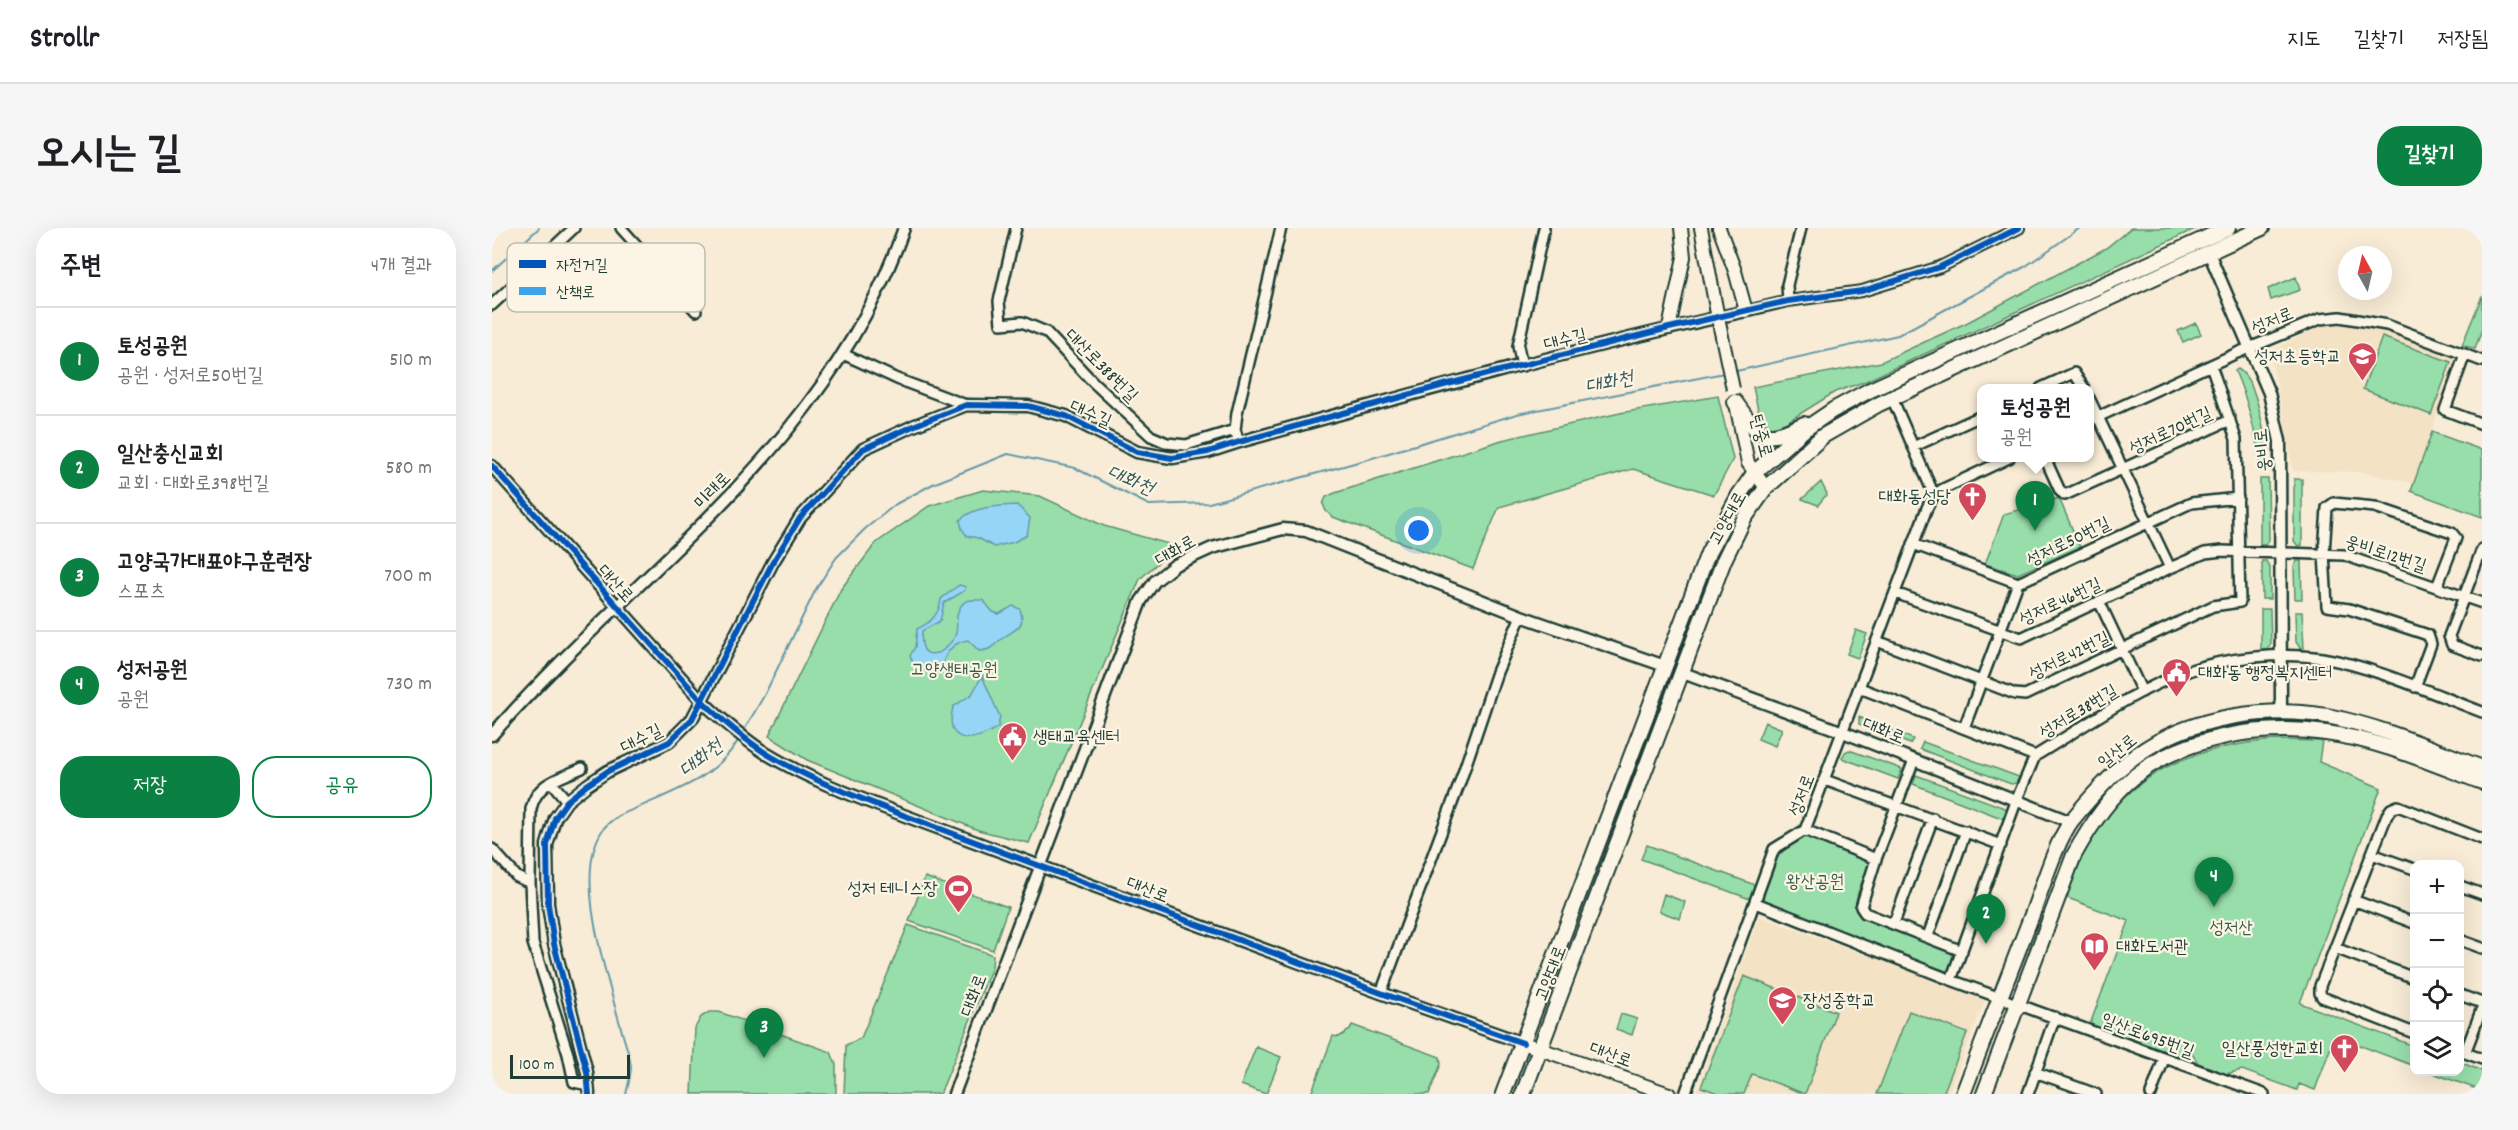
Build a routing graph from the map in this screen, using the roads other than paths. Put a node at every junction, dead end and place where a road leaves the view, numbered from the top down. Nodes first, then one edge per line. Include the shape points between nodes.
1 (574, 228) edge
2 (621, 228) edge
3 (904, 228) edge
4 (1016, 228) edge
5 (1281, 228) edge
6 (1544, 228) edge
7 (1681, 228) edge
8 (1701, 228) edge
9 (1719, 228) edge
10 (1801, 228) edge
11 (2019, 228) edge
12 (2228, 228) edge
13 (2262, 228) edge
14 (558, 243) edge
15 (635, 243) edge
16 (2209, 253) junction
17 (507, 291) edge
18 (1788, 301) junction
19 (492, 305) edge
20 (1746, 311) junction
21 (1669, 328) junction
22 (2250, 346) junction
23 (843, 354) junction
24 (2465, 354) junction
25 (2482, 361) edge
26 (2211, 364) junction
27 (1522, 366) junction
28 (2050, 384) edge
29 (2081, 384) edge
30 (1734, 396) junction
31 (1892, 399) junction
32 (966, 405) junction
33 (2094, 408) edge
34 (1833, 410) junction
35 (2099, 417) junction
36 (1977, 418) edge
37 (2094, 420) edge
38 (2230, 420) junction
39 (2482, 424) edge
40 (1235, 430) junction
41 (1239, 442) junction
42 (1913, 447) junction
43 (2000, 462) edge
44 (2047, 462) edge
45 (492, 466) edge
46 (2124, 470) junction
47 (1755, 472) junction
48 (1767, 488) junction
49 (1934, 495) junction
50 (2238, 498) junction
51 (2147, 522) junction
52 (1913, 544) junction
53 (2482, 549) edge
54 (2239, 552) junction
55 (2281, 552) junction
56 (2324, 553) junction
57 (2170, 568) junction
58 (2018, 583) junction
59 (2437, 587) junction
60 (1895, 593) junction
61 (2461, 596) junction
62 (2099, 601) junction
63 (2482, 603) edge
64 (616, 606) junction
65 (1521, 615) junction
66 (2000, 632) junction
67 (1877, 641) junction
68 (2121, 648) junction
69 (2482, 656) edge
70 (2282, 657) junction
71 (1665, 666) junction
72 (1683, 673) junction
73 (1981, 680) junction
74 (2415, 687) junction
75 (1860, 688) junction
76 (2142, 692) junction
77 (702, 701) junction
78 (2281, 712) junction
79 (2482, 712) edge
80 (1964, 728) junction
81 (1843, 732) junction
82 (492, 735) edge
83 (2035, 756) junction
84 (1914, 760) junction
85 (582, 768) dead end
86 (2482, 768) edge
87 (1825, 780) junction
88 (2482, 782) edge
89 (552, 783) junction
90 (2017, 799) junction
91 (567, 801) junction
92 (1897, 806) junction
93 (1932, 818) junction
94 (2071, 822) junction
95 (1805, 830) junction
96 (1966, 831) junction
97 (2482, 839) edge
98 (2001, 845) junction
99 (492, 849) edge
100 (2372, 854) junction
101 (1876, 859) junction
102 (1041, 865) junction
103 (2410, 867) edge
104 (530, 883) junction
105 (2464, 887) edge
106 (2482, 894) edge
107 (2353, 900) junction
108 (1756, 903) junction
109 (2410, 921) edge
110 (1894, 923) junction
111 (1928, 936) junction
112 (2464, 941) edge
113 (2335, 948) junction
114 (2482, 948) edge
115 (1962, 951) junction
116 (2410, 976) edge
117 (1951, 980) junction
118 (1381, 993) junction
119 (2464, 996) edge
120 (2000, 998) junction
121 (2019, 1004) junction
122 (2482, 1005) edge
123 (2055, 1017) junction
124 (2410, 1031) edge
125 (1522, 1043) junction
126 (2464, 1047) edge
127 (1541, 1048) junction
128 (2464, 1053) edge
129 (2164, 1059) junction
130 (2482, 1059) edge
131 (2035, 1072) junction
132 (589, 1090) edge
133 (954, 1094) edge
134 (1503, 1094) edge
135 (1523, 1094) edge
136 (1670, 1094) edge
137 (1685, 1094) edge
138 (1963, 1094) edge
139 (1984, 1094) edge
140 (2028, 1094) edge
141 (2096, 1094) edge
142 (2151, 1094) edge
143 (2262, 1094) edge

1 - 14 street
2 - 15 street
3 - 23 street, 미래로 via 876,296
4 - 40 street, 대산로388번길 via 999,300 1000,324 1022,322 1046,332 1143,428 1167,443 1186,445
5 - 40 street
6 - 27 street, 대수길 via 1518,346
7 - 21 main road via 1684,257
8 - 30 main road, 탄중로, bridge
9 - 20 main road
10 - 18 street via 1787,285
11 - 18 street, 대수길 via 1940,267 1862,291
12 - 34 main road, 고양대로
13 - 16 main road, 고양대로
16 - 22 street, 웅비로
16 - 31 main road, 고양대로
17 - 19 street
18 - 20 street, 대수길
20 - 21 street, 대수길
21 - 27 street, 대수길
22 - 24 street, 성저로 via 2320,319 2340,317 2387,325
22 - 26 street, 성저로
22 - 55 street, 웅비로 via 2269,393 2280,441
23 - 32 street
23 - 64 street, 미래로 via 769,455
24 - 25 street, 성저로
24 - 39 street via 2445,410
26 - 35 street, 성저로
26 - 38 street
27 - 41 street, 대수길
28 - 29 street via 2074,373
30 - 34 main road via 1758,431 1772,436
30 - 47 main road, 탄중로 via 1748,463
31 - 42 street
31 - 48 main road, 고양대로 via 1823,436
32 - 41 street, 대수길 via 1028,406 1066,416 1137,452 1172,458
32 - 77 street, 대수길 via 863,449 828,484 800,518 773,562
33 - 35 street
34 - 47 main road, 고양대로
35 - 37 street, 성저로
35 - 46 street, 성저로70번길
36 - 42 street
38 - 46 street, 성저로70번길
38 - 50 street via 2236,440
40 - 41 street
42 - 49 street
43 - 49 street
44 - 46 street, 성저로70번길 via 2065,495
45 - 64 street, 대산로
46 - 51 street, 성저로70번길
47 - 48 main road, 탄중로
47 - 71 main road, 고양대로 via 1708,553
48 - 72 main road, 고양대로 via 1744,519 1724,561
49 - 52 street, 성저로
50 - 51 street, 성저로50번길 via 2191,503
50 - 54 street
51 - 57 street, 성저로70번길
51 - 58 street, 성저로50번길
52 - 58 street, 성저로50번길
52 - 60 street, 성저로
53 - 61 street
54 - 55 street, 웅비로12번길
54 - 57 street, 성저로46번길 via 2205,554
54 - 68 street, 성저로42번길 via 2240,602 2213,606
55 - 56 street, 웅비로12번길
55 - 70 street, 웅비로
56 - 59 street, 웅비로12번길 via 2344,555
56 - 59 street, 웅비로12번길 via 2330,505 2375,507 2452,533 2456,538
56 - 74 street, 웅비로12번길 via 2327,606 2349,609 2428,635 2431,644
57 - 62 street, 성저로46번길
58 - 66 street
59 - 61 street, 웅비로12번길
60 - 66 street, 성저로46번길
60 - 67 street, 성저로
61 - 63 street, 웅비로12번길
61 - 69 street via 2449,636 2452,645
62 - 66 street, 성저로46번길 via 2021,638
62 - 68 street
64 - 77 street, 대산로
64 - 82 street, 미래로
65 - 71 street, 대화로
65 - 102 street, 대화로 via 1306,531 1283,529 1212,548 1175,565 1155,581 1142,601
65 - 118 street
66 - 73 street
67 - 73 street, 성저로42번길
67 - 75 street, 성저로
68 - 73 street, 성저로42번길 via 2025,694 2015,694
68 - 76 street
70 - 74 street via 2324,658
70 - 76 street, 성저로38번길 via 2204,666
70 - 78 street, 웅비로
71 - 125 main road, 고양대로
72 - 81 street, 대화로
72 - 127 main road, 고양대로
73 - 80 street
74 - 79 street
75 - 80 street, 성저로38번길
75 - 81 street, 성저로
76 - 83 street, 성저로38번길
77 - 91 street, 대수길 via 692,719 669,742 608,771
77 - 102 street, 대산로 via 767,753 831,787
78 - 86 main road, 일산로 via 2326,716 2373,728
78 - 94 main road, 일산로 via 2189,727 2148,747 2111,778
80 - 83 street, 성저로38번길
81 - 84 street, 대화로
81 - 87 street, 성저로
83 - 90 street
84 - 90 street, 대화로
84 - 92 street
85 - 89 street, 대수길
87 - 92 street
87 - 95 street, 성저로
88 - 121 main road, 일산로 via 2377,744 2295,731 2263,731 2223,738 2186,748 2153,763 2134,776 2089,827 2061,887
89 - 91 street
89 - 104 street, 대수길 via 534,796 531,809
90 - 94 street, 대화로
90 - 98 street
91 - 132 street, 대수길 via 555,818 547,845 548,904
92 - 93 street
92 - 101 street
93 - 96 street
93 - 110 street
94 - 120 main road, 일산로 via 2052,861
95 - 101 street
95 - 108 street, 성저로 via 1774,849
96 - 98 street
96 - 111 street
97 - 100 street via 2398,806 2391,809
98 - 115 street
99 - 104 street via 517,877
100 - 103 street
100 - 107 street
101 - 110 street via 1862,907 1865,913
102 - 118 street, 대산로
102 - 133 street, 대화로
104 - 132 street, 대수길 via 536,957 574,1083
105 - 106 street
107 - 109 street
107 - 113 street
108 - 117 street, 일산로695번길
108 - 137 street, 성저로
110 - 111 street
111 - 115 street
112 - 114 street
113 - 116 street
113 - 124 street via 2319,993 2322,997
115 - 117 street
117 - 120 street, 일산로695번길
118 - 125 street, 대산로
119 - 122 street
120 - 121 street, 일산로695번길
120 - 138 main road, 일산로
121 - 123 street, 일산로695번길
121 - 139 main road, 일산로
122 - 126 street
123 - 129 street, 일산로695번길
123 - 131 street
125 - 127 main road, 대산로
125 - 134 main road, 고양대로
127 - 135 main road, 고양대로
127 - 136 main road, 대산로
128 - 130 street
129 - 142 street
129 - 143 street, 일산로695번길
131 - 140 street
131 - 141 street

